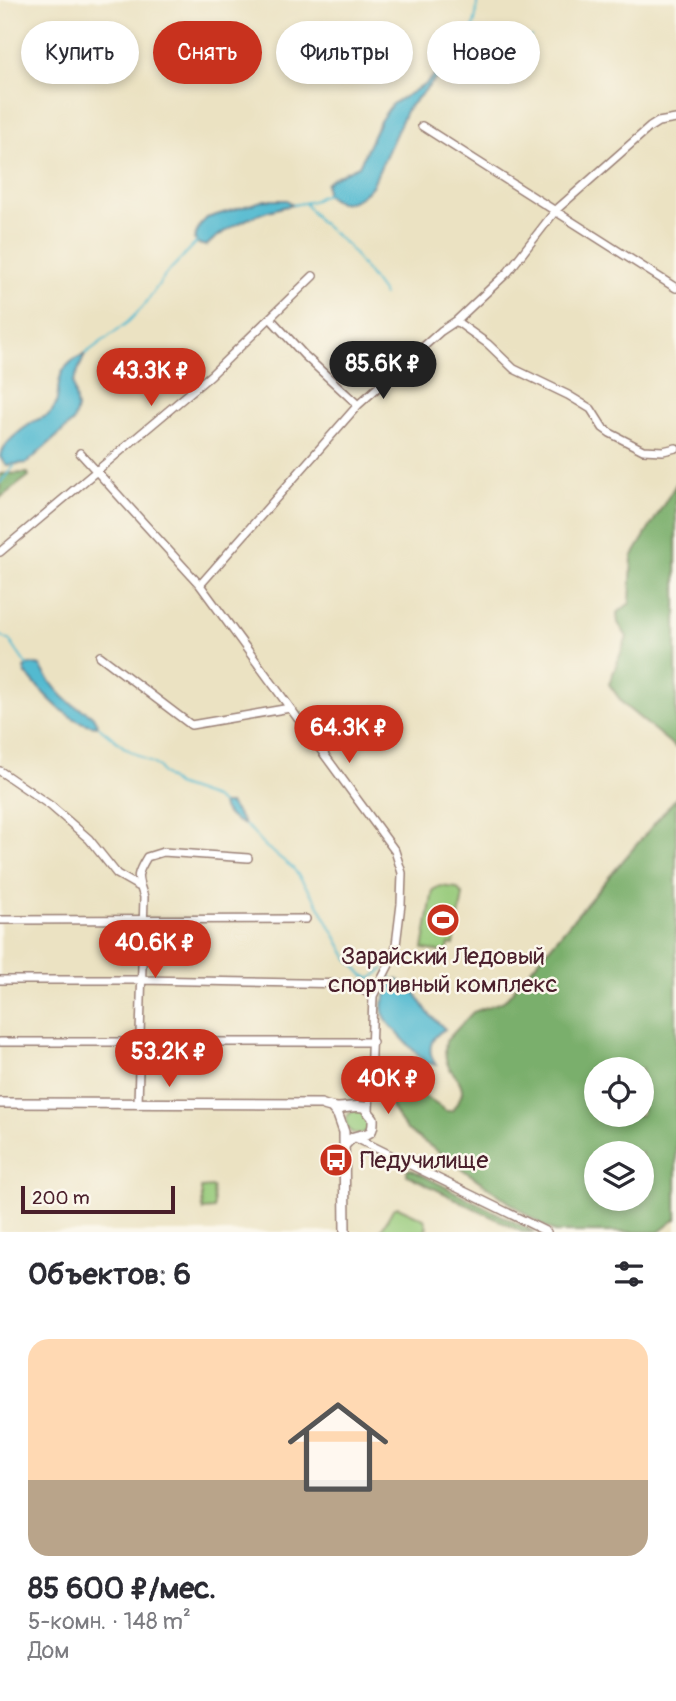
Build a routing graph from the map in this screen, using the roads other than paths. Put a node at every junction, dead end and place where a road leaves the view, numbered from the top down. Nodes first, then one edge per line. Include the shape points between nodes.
1 (676, 120) edge
2 (422, 126) dead end
3 (556, 211) junction
4 (313, 276) dead end
5 (676, 288) edge
6 (270, 318) junction
7 (456, 321) junction
8 (358, 405) junction
9 (676, 448) edge
10 (80, 453) dead end
11 (97, 471) junction
12 (0, 552) edge
13 (200, 585) junction
14 (100, 656) dead end
15 (290, 709) junction
16 (0, 771) edge
17 (248, 858) dead end
18 (138, 886) junction
19 (306, 919) dead end
20 (0, 920) edge
21 (143, 920) junction
22 (0, 980) edge
23 (141, 980) junction
24 (373, 996) junction
25 (0, 1042) edge
26 (139, 1042) junction
27 (373, 1042) junction
28 (369, 1095) junction
29 (0, 1103) edge
30 (138, 1104) junction
31 (354, 1107) junction
32 (332, 1108) junction
33 (369, 1111) junction
34 (343, 1127) junction
35 (371, 1130) junction
36 (355, 1137) junction
37 (344, 1146) junction
38 (377, 1146) junction
39 (345, 1232) edge
40 (547, 1232) edge

1 - 3 street via 650,127
2 - 3 street
3 - 5 street
3 - 7 street via 508,272
4 - 6 street
6 - 8 street
6 - 11 street via 203,382
7 - 8 street
7 - 9 street via 514,369 591,409 610,433 643,450
8 - 13 street
10 - 11 street
11 - 12 street
11 - 13 street
13 - 15 street
14 - 15 street via 191,726
15 - 24 street via 395,851 402,873 395,953
16 - 18 street via 51,806 89,839 117,874
17 - 18 street via 163,852 147,857
18 - 21 street via 144,897
19 - 21 street
20 - 21 street
21 - 23 street
22 - 23 street
23 - 24 street via 352,984
23 - 26 street
24 - 27 street
25 - 26 street
26 - 27 street
26 - 30 street
27 - 28 street
28 - 31 street
28 - 33 street
29 - 30 main road
30 - 32 main road via 321,1104
31 - 32 main road
31 - 33 main road
31 - 34 street via 344,1114
32 - 34 main road
33 - 35 main road via 374,1122
34 - 36 street
34 - 37 main road
35 - 36 main road
35 - 38 street
36 - 37 main road
36 - 38 street
37 - 39 main road
38 - 40 street

